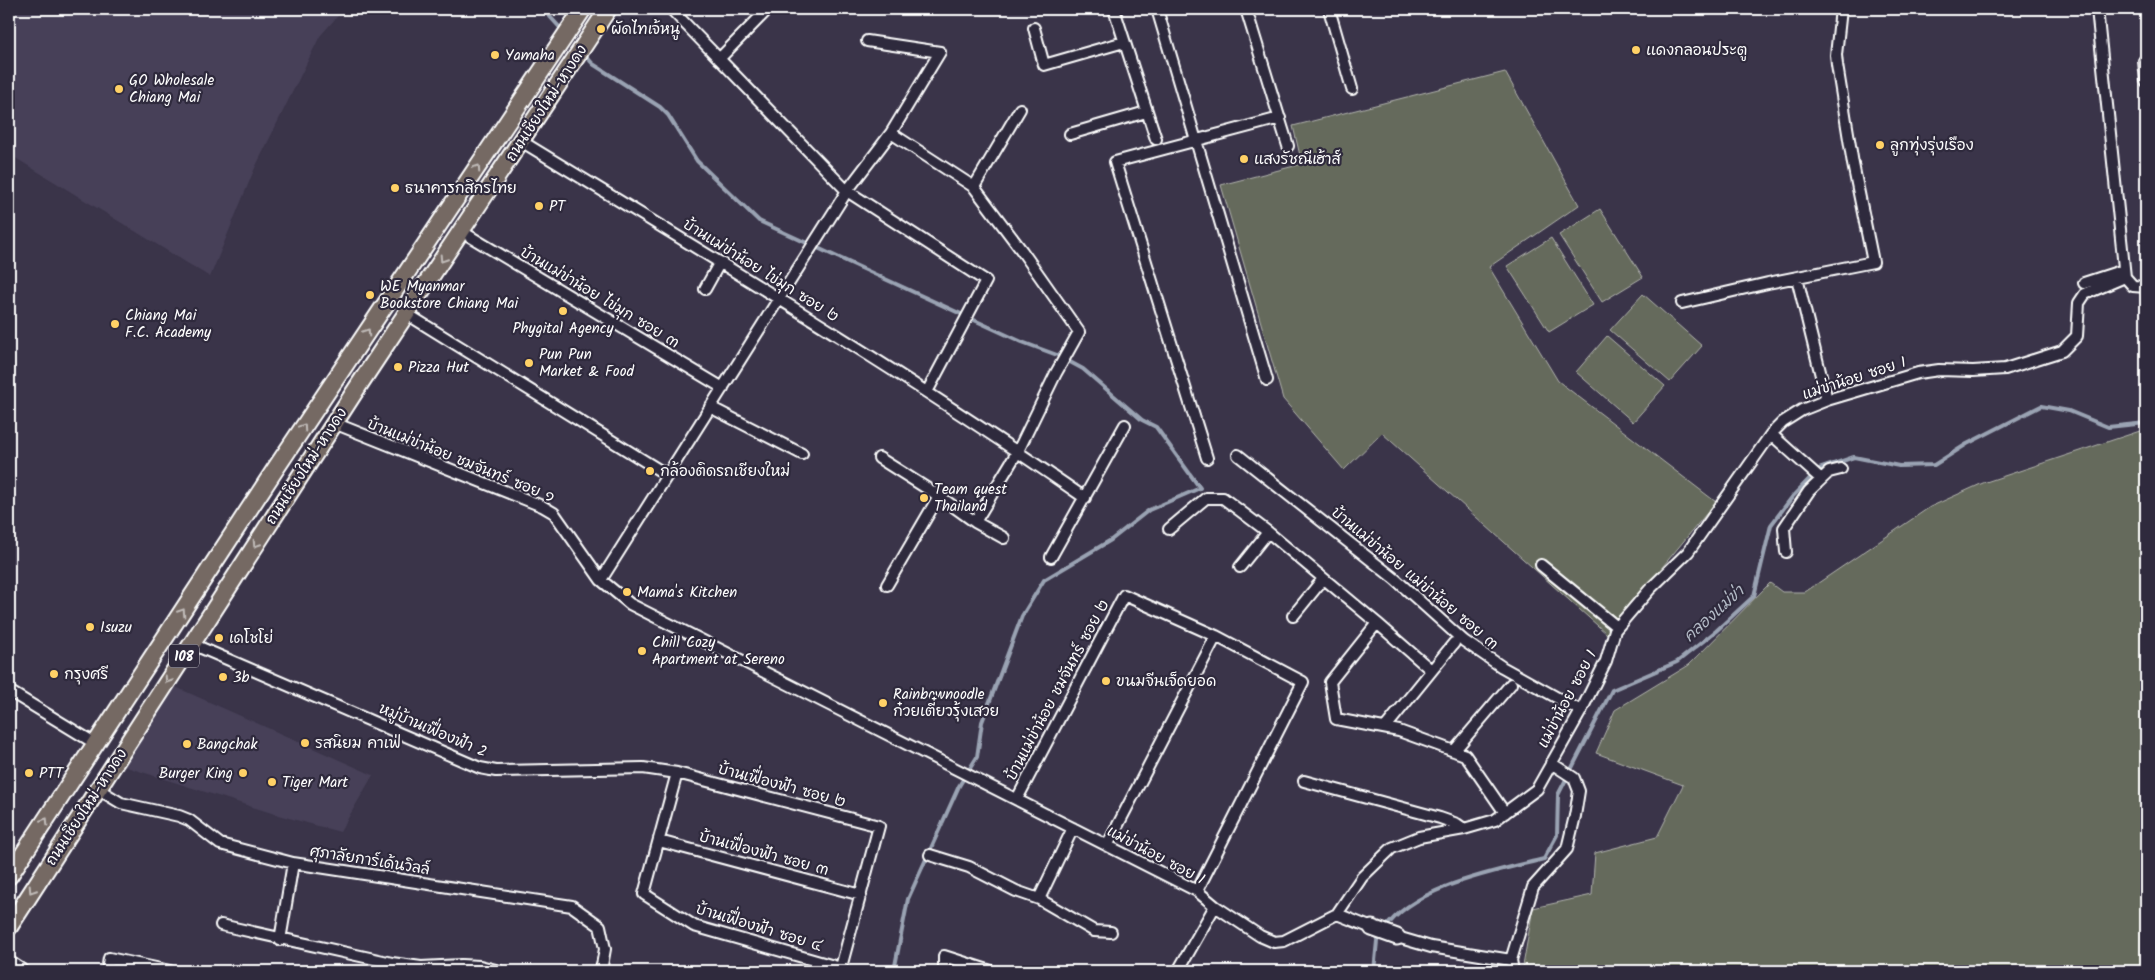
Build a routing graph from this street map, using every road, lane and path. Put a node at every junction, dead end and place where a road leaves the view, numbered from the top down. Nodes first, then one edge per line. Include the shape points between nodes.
1 (608, 9) edge
2 (671, 9) edge
3 (768, 9) edge
4 (1114, 9) edge
5 (1157, 9) edge
6 (1246, 9) edge
7 (1329, 9) edge
8 (1841, 9) edge
9 (2097, 9) edge
10 (579, 15) edge
11 (1034, 28) dead end
12 (867, 41) dead end
13 (1124, 42) junction
14 (719, 59) junction
15 (2144, 61) dead end
16 (2146, 81) edge
17 (1352, 89) dead end
18 (1020, 109) dead end
19 (1146, 112) junction
20 (1280, 118) junction
21 (891, 133) junction
22 (1070, 134) dead end
23 (1156, 139) dead end
24 (1196, 140) junction
25 (521, 141) junction
26 (1288, 146) dead end
27 (974, 187) junction
28 (847, 191) junction
29 (461, 231) junction
30 (720, 262) junction
31 (2124, 274) junction
32 (1798, 278) junction
33 (2084, 283) dead end
34 (2146, 287) edge
35 (705, 290) dead end
36 (781, 299) junction
37 (1682, 303) dead end
38 (406, 314) junction
39 (340, 373) junction
40 (1267, 380) dead end
41 (359, 385) junction
42 (723, 388) junction
43 (927, 392) junction
44 (1828, 400) junction
45 (710, 407) junction
46 (334, 423) junction
47 (1126, 425) dead end
48 (1770, 434) junction
49 (1018, 451) junction
50 (802, 454) dead end
51 (1238, 456) dead end
52 (878, 458) dead end
53 (1207, 458) dead end
54 (1841, 469) dead end
55 (667, 475) junction
56 (1821, 479) junction
57 (939, 496) junction
58 (1085, 498) junction
59 (975, 522) junction
60 (1169, 529) dead end
61 (1268, 532) junction
62 (1004, 538) dead end
63 (1786, 552) dead end
64 (1051, 557) dead end
65 (1540, 565) dead end
66 (1240, 567) dead end
67 (1323, 579) junction
68 (601, 580) junction
69 (887, 585) dead end
70 (1293, 616) dead end
71 (1376, 623) junction
72 (1618, 627) junction
73 (1216, 636) junction
74 (1454, 643) dead end
75 (192, 644) junction
76 (1431, 670) junction
77 (1511, 684) dead end
78 (9, 690) edge
79 (1581, 711) junction
80 (1386, 728) junction
81 (96, 744) junction
82 (1454, 751) junction
83 (1550, 763) junction
84 (677, 773) junction
85 (974, 778) joint
86 (1304, 781) dead end
87 (98, 789) junction
88 (1017, 799) junction
89 (1505, 813) junction
90 (1073, 828) junction
91 (1464, 829) junction
92 (659, 841) junction
93 (1107, 846) junction
94 (930, 855) dead end
95 (293, 863) junction
96 (9, 876) edge
97 (1197, 891) junction
98 (861, 895) junction
99 (1039, 899) junction
100 (1215, 906) junction
101 (1337, 914) junction
102 (220, 925) dead end
103 (9, 927) edge
104 (1372, 928) joint
105 (1111, 932) dead end
106 (1397, 937) joint
107 (280, 940) junction
108 (1511, 960) junction
109 (9, 961) edge
110 (841, 970) edge
111 (24, 971) edge
112 (107, 971) edge
113 (170, 971) edge
114 (500, 971) edge
115 (601, 971) edge
116 (944, 971) edge
117 (991, 971) edge
118 (1178, 971) edge
119 (1513, 971) edge

1 - 25 main road, ถนนเชียงใหม่-หางดง / 108
2 - 14 street
3 - 14 street
4 - 13 street
5 - 24 street
6 - 20 street
7 - 17 street
8 - 32 street via 1837,65 1873,262
9 - 31 street
39 -> 10 main road, ถนนเชียงใหม่-หางดง / 108
11 - 13 street via 1044,65
12 - 21 street via 940,52
13 - 19 street
14 - 28 street
15 - 16 street
18 - 27 street
19 - 22 street
19 - 23 street
20 - 24 street
20 - 26 street
21 - 27 street
21 - 28 street
24 - 40 street
24 - 53 street via 1116,162
25 - 29 main road, ถนนเชียงใหม่-หางดง / 108
25 - 30 street, บ้านแม่ข่าน้อย ไข่มุก ซอย ๒
27 - 49 street via 1079,332
28 - 36 street
28 - 43 street via 986,281
29 -> 38 main road, ถนนเชียงใหม่-หางดง / 108
29 - 42 street, บ้านแม่ข่าน้อย ไข่มุก ซอย ๓
30 - 35 street
30 - 36 street, บ้านแม่ข่าน้อย ไข่มุก ซอย ๒
31 - 33 street
31 - 34 street via 2133,286
31 - 44 street, แม่ข่าน้อย ซอย 1 via 2085,294 2079,304 2077,336 2062,351 2005,369 1918,373
32 - 37 street
32 - 44 street
36 - 42 street
36 - 43 street, บ้านแม่ข่าน้อย ไข่มุก ซอย ๒
38 - 41 main road, ถนนเชียงใหม่-หางดง / 108
38 - 55 street
39 - 41 main road
81 -> 39 main road, ถนนเชียงใหม่-หางดง / 108
41 - 46 main road, ถนนเชียงใหม่-หางดง / 108
42 - 45 street
43 - 49 street, บ้านแม่ข่าน้อย ไข่มุก ซอย ๒
44 - 48 street, แม่ข่าน้อย ซอย 1 via 1802,410
45 - 50 street
45 - 55 street
46 - 68 street, บ้านแม่ข่าน้อย ชมจันทร์ ซอย ๑ via 554,513
46 -> 75 main road, ถนนเชียงใหม่-หางดง / 108
47 - 58 street
48 - 56 street
48 - 72 street, แม่ข่าน้อย ซอย 1 via 1688,552 1650,589
49 - 58 street, บ้านแม่ข่าน้อย ไข่มุก ซอย ๒
49 - 59 street
51 - 79 street, บ้านแม่ข่าน้อย แม่ข่าน้อย ซอย ๓ via 1396,578 1464,641 1502,667
52 - 57 street
54 - 56 street
55 - 68 street
56 - 63 street via 1784,528
57 - 59 street
57 - 69 street
58 - 64 street
59 - 62 street
60 - 61 street via 1206,498 1214,497 1223,498
61 - 66 street
61 - 67 street
65 - 72 street
67 - 70 street
67 - 71 street
68 - 85 street, บ้านแม่ข่าน้อย ชมจันทร์ ซอย ๑ via 637,608
71 - 76 street
71 - 80 street via 1330,682 1336,719
72 - 79 street, แม่ข่าน้อย ซอย 1 via 1606,661
73 - 88 street, บ้านแม่ข่าน้อย ชมจันทร์ ซอย ๒ via 1124,594
73 - 93 street
73 - 97 street via 1302,682
74 - 76 street
75 - 84 street, หมู่บ้านเฟื่องฟ้า 2 via 480,768 496,771 643,768
75 -> 87 main road, ถนนเชียงใหม่-หางดง / 108
76 - 80 street
77 - 82 street
78 - 81 street
79 - 83 street, แม่ข่าน้อย ซอย 1
80 - 82 street
96 -> 81 main road, ถนนเชียงใหม่-หางดง / 108
82 - 89 street via 1465,755
83 - 89 street, แม่ข่าน้อย ซอย 1 via 1537,789
83 - 108 street via 1574,778 1580,790 1567,849 1533,887
84 - 92 street
84 - 98 street, บ้านเฟื่องฟ้า ซอย ๒ via 879,826
85 - 88 street, แม่ข่าน้อย ซอย 1
86 - 91 street via 1440,818
87 - 95 street, ศุภาลัยการ์เด้นวิลล์ via 121,803 189,820 220,844
87 -> 103 main road, ถนนเชียงใหม่-หางดง / 108
88 - 90 street, แม่ข่าน้อย ซอย 1
89 - 91 street, แม่ข่าน้อย ซอย 1 via 1495,820
90 - 93 street, แม่ข่าน้อย ซอย 1
90 - 99 street
91 - 101 street, แม่ข่าน้อย ซอย 1 via 1419,837 1392,848 1362,878
92 - 98 street, บ้านเฟื่องฟ้า ซอย ๓
92 - 110 street, บ้านเฟื่องฟ้า ซอย ๔ via 644,894 694,926
93 - 97 street, แม่ข่าน้อย ซอย 1
94 - 99 street via 969,867
95 - 107 street
95 - 115 street, ศุภาลัยการ์เด้นวิลล์ via 572,906 600,926 605,949
97 - 100 street, แม่ข่าน้อย ซอย 1
98 - 110 street
99 - 105 street via 1086,927 1101,933
100 - 101 street, แม่ข่าน้อย ซอย 1 via 1274,942 1284,941
100 - 118 street
101 - 104 street
102 - 107 street
104 - 106 street
106 - 108 street via 1431,947
107 - 114 street via 421,967 461,965
108 - 119 street
109 - 111 street
112 - 113 street via 109,958
116 - 117 street via 944,956

